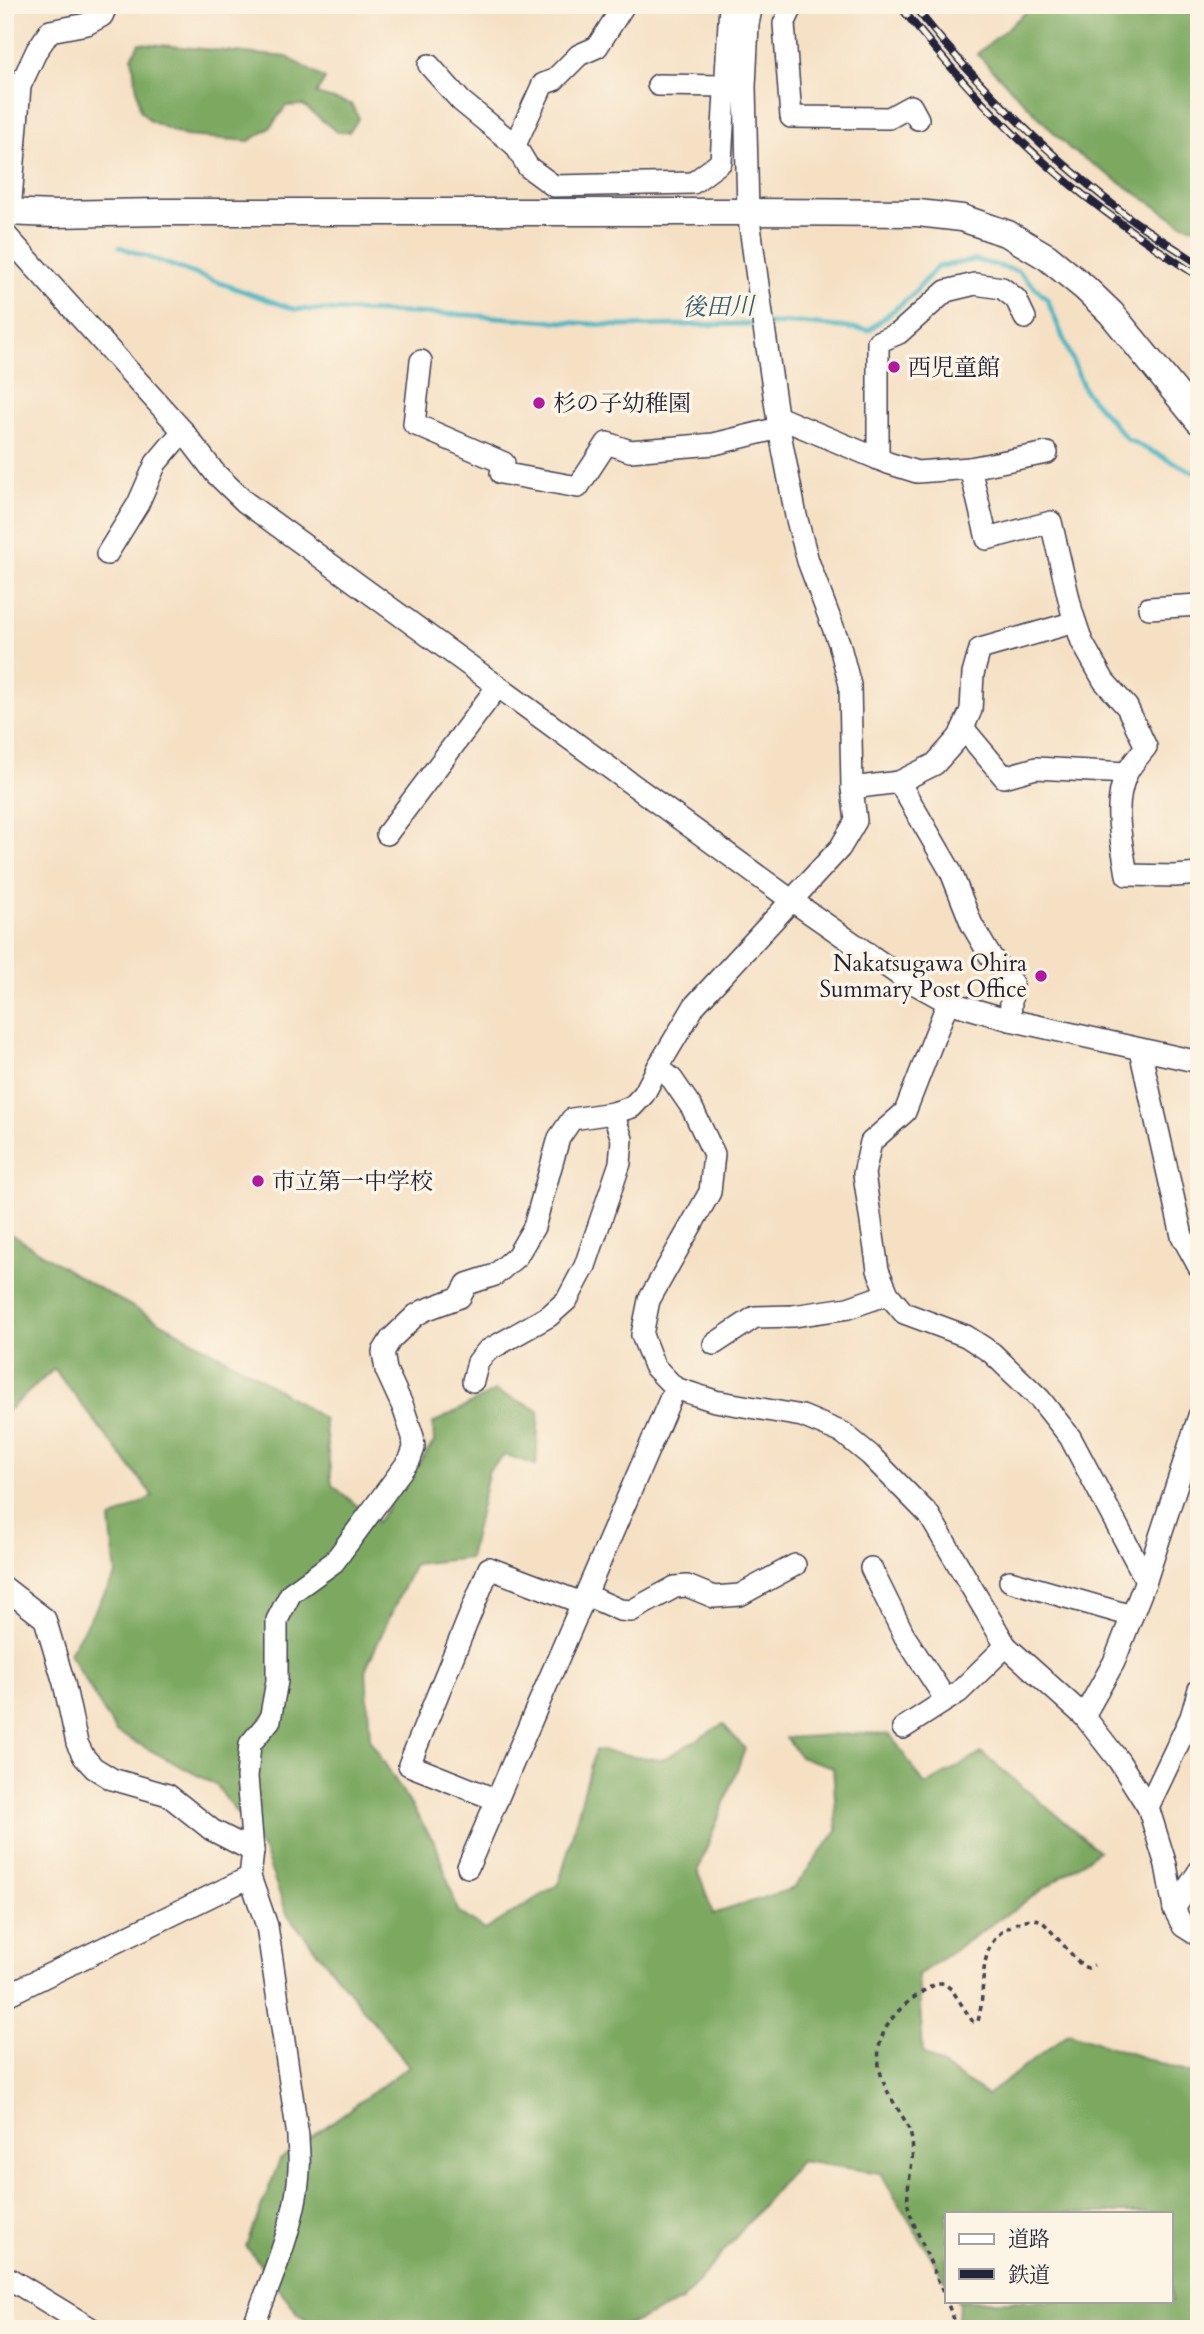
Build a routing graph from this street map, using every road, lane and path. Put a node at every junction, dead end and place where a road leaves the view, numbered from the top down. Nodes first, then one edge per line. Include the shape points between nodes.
1 (107, 5) edge
2 (624, 5) edge
3 (730, 5) edge
4 (752, 5) edge
5 (793, 5) edge
6 (429, 65) dead end
7 (658, 85) dead end
8 (725, 86) junction
9 (918, 119) dead end
10 (516, 145) junction
11 (748, 212) junction
12 (7, 220) edge
13 (1026, 318) dead end
14 (421, 361) dead end
15 (1199, 421) edge
16 (778, 422) junction
17 (183, 431) junction
18 (1047, 453) dead end
19 (878, 459) junction
20 (970, 468) junction
21 (107, 554) dead end
22 (1199, 605) edge
23 (1149, 607) dead end
24 (1076, 622) junction
25 (498, 686) junction
26 (963, 728) junction
27 (1126, 773) junction
28 (898, 782) junction
29 (852, 788) junction
30 (387, 835) dead end
31 (1199, 874) edge
32 (791, 900) junction
33 (948, 1002) junction
34 (1010, 1020) junction
35 (1140, 1051) junction
36 (1199, 1062) edge
37 (658, 1067) junction
38 (614, 1113) junction
39 (1199, 1266) edge
40 (888, 1294) junction
41 (715, 1344) dead end
42 (473, 1381) dead end
43 (675, 1388) junction
44 (1199, 1416) edge
45 (795, 1565) dead end
46 (871, 1567) dead end
47 (1146, 1580) junction
48 (1010, 1581) dead end
49 (5, 1588) edge
50 (584, 1599) junction
51 (1132, 1616) junction
52 (1006, 1646) junction
53 (1199, 1689) edge
54 (946, 1700) junction
55 (1084, 1716) junction
56 (903, 1728) dead end
57 (497, 1800) junction
58 (1148, 1807) junction
59 (253, 1851) junction
60 (468, 1867) dead end
61 (1199, 1871) edge
62 (250, 1878) junction
63 (1174, 1909) junction
64 (1199, 1936) edge
65 (1094, 1965) dead end
66 (5, 1996) edge
67 (5, 2276) edge
68 (945, 2298) edge
69 (947, 2302) edge
70 (92, 2329) edge
71 (252, 2329) edge
72 (958, 2329) edge

1 - 12 street via 102,16 87,23 50,31 20,86
2 - 10 street via 597,47 579,55 555,80 543,84
3 - 8 street
4 - 11 street via 745,87
5 - 9 street via 784,24 791,117 889,118 911,106
6 - 10 street via 461,101
7 - 8 street
8 - 10 street via 721,162 693,183 554,186 528,167
11 - 12 street
11 - 15 street via 918,213 962,218 1008,234 1047,257 1102,305
11 - 16 street
12 - 17 street
13 - 19 street via 1016,299 1002,288 975,284 946,291 899,333 878,342
14 - 16 street via 414,425 504,463 501,474 578,487 607,443 630,450 714,444
16 - 19 street
16 - 29 street via 805,550 850,685
17 - 21 street via 156,463 138,504
17 - 25 street via 215,473 245,502
18 - 20 street
19 - 20 street via 917,472
20 - 24 street via 987,539 1051,522
22 - 23 street
24 - 26 street via 980,649 971,710
24 - 27 street via 1093,662 1126,707 1146,747
25 - 30 street
25 - 32 street
26 - 27 street via 1004,777 1036,768
26 - 28 street via 935,764
27 - 31 street via 1119,826 1127,875
28 - 29 street
28 - 34 street via 951,872 978,935 1012,983
29 - 32 street via 856,821 840,848
32 - 33 street via 899,975
32 - 37 street via 695,1005
33 - 34 street
33 - 40 street via 905,1112 871,1142 864,1174 878,1270
34 - 35 street
35 - 36 street
35 - 39 street via 1171,1198 1182,1236
37 - 38 street via 632,1107
37 - 43 street via 692,1108 714,1154 710,1192 649,1300 642,1335 654,1366
38 - 42 street via 622,1139 620,1163 585,1266 567,1300 549,1317 487,1351 478,1362
38 - 59 street via 572,1119 559,1138 534,1227 506,1268 467,1284 460,1297 416,1315 386,1345 383,1361 410,1426 414,1448 334,1562 291,1593 277,1620 270,1720 250,1744 247,1777
40 - 41 street via 849,1308 755,1317
40 - 47 street via 904,1313 966,1336 992,1353 1040,1399 1070,1437
43 - 50 street
43 - 52 street via 715,1401 802,1416 843,1433 929,1515
44 - 47 street
45 - 50 street via 740,1595 714,1597 687,1586 675,1587 631,1611
46 - 54 street via 905,1637
47 - 51 street
48 - 51 street
49 - 59 street via 46,1619 77,1743 94,1768 112,1779 168,1794 212,1830
50 - 57 street
50 - 57 street via 489,1568 409,1765
51 - 55 street via 1114,1662
52 - 54 street
52 - 55 street
53 - 58 street via 1191,1717
54 - 56 street
55 - 58 street
57 - 60 street
58 - 63 street
59 - 62 street
61 - 63 street
62 - 66 street
62 - 71 street via 267,1926 299,2169 272,2279
63 - 64 street via 1183,1926
65 - 68 path via 1082,1966 1042,1921 1022,1921 995,1937 989,1947 978,2021 973,2022 952,1990 938,1983 907,2002 881,2035 878,2052 885,2088 911,2137 910,2214
67 - 70 street
69 - 72 path

